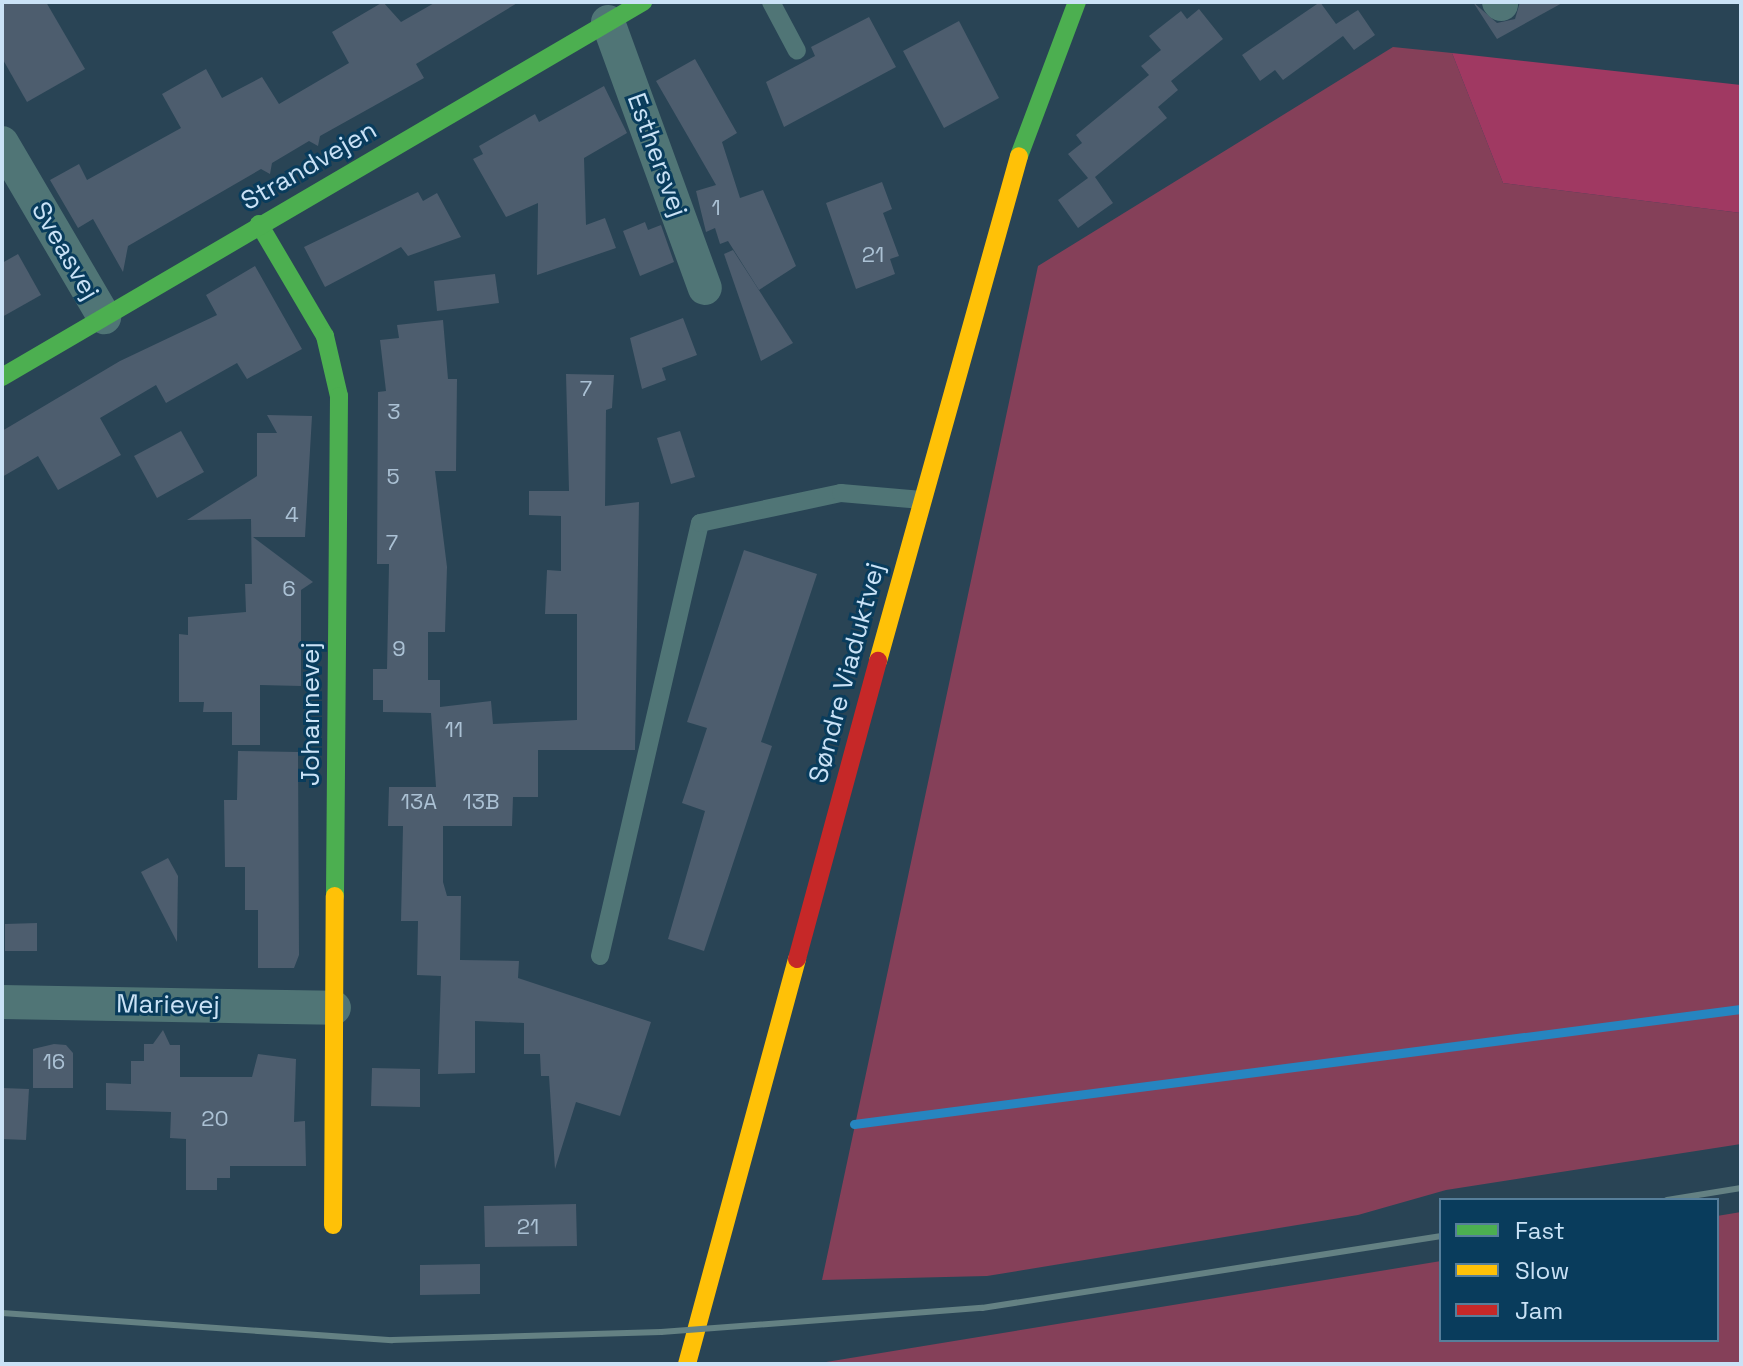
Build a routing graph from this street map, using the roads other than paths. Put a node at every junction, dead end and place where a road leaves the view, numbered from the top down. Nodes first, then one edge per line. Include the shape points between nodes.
1 (643, 2) edge
2 (771, 2) edge
3 (1077, 2) edge
4 (608, 22) junction
5 (797, 51) dead end
6 (2, 143) edge
7 (259, 224) junction
8 (705, 288) dead end
9 (104, 317) junction
10 (2, 377) edge
11 (922, 500) junction
12 (600, 956) dead end
13 (2, 1002) edge
14 (334, 1008) junction
15 (333, 1225) dead end
16 (687, 1364) edge

1 - 4 street, Strandvejen
2 - 5 lane
3 - 11 street, Søndre Viaduktvej via 1004,197
4 - 7 street, Strandvejen
4 - 8 street, Esthersvej
6 - 9 street, Sveasvej
7 - 9 street, Strandvejen
7 - 14 street, Johannevej via 336,362
9 - 10 street, Strandvejen
11 - 12 lane via 841,493 700,523
11 - 16 street, Søndre Viaduktvej
13 - 14 street, Marievej
14 - 15 street, Johannevej

